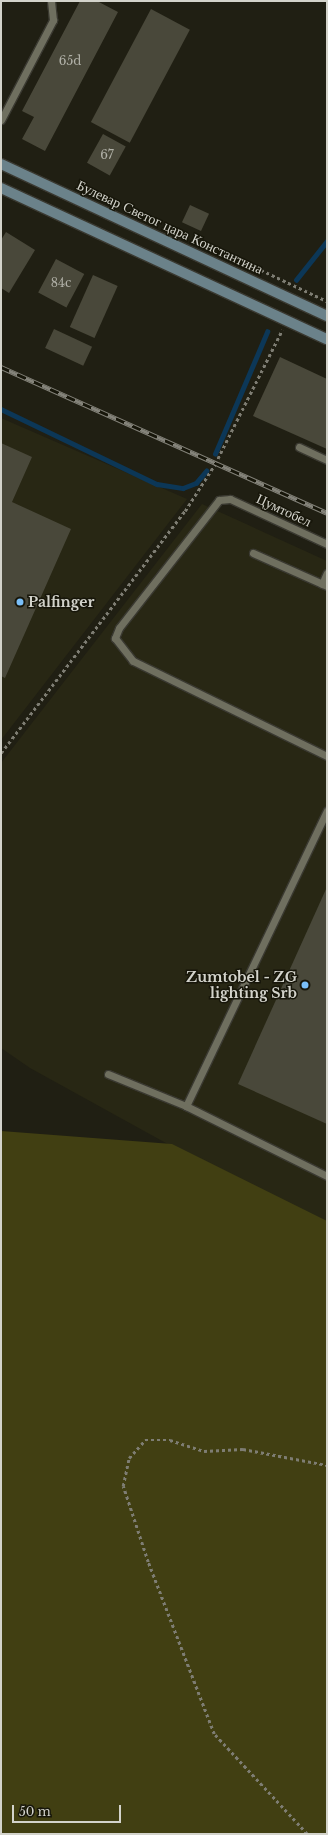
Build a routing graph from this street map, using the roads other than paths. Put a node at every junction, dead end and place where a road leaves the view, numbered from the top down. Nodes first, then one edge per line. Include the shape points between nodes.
1 (51, 1) edge
2 (1, 120) edge
3 (1, 164) edge
4 (1, 188) edge
5 (327, 316) edge
6 (327, 339) edge
7 (299, 447) dead end
8 (327, 460) edge
9 (327, 544) edge
10 (253, 554) dead end
11 (327, 573) edge
12 (325, 585) edge
13 (327, 756) edge
14 (327, 811) edge
15 (108, 1074) dead end
16 (186, 1106) junction
17 (327, 1176) edge

1 - 2 lane via 53,20
3 - 5 main road, Булевар Светог цара Константина
4 - 6 main road
7 - 8 lane
9 - 13 lane, Цумтобел via 230,499 219,500 115,638 119,647 140,665
10 - 12 lane
11 - 12 lane
14 - 16 lane
15 - 16 lane
16 - 17 lane

